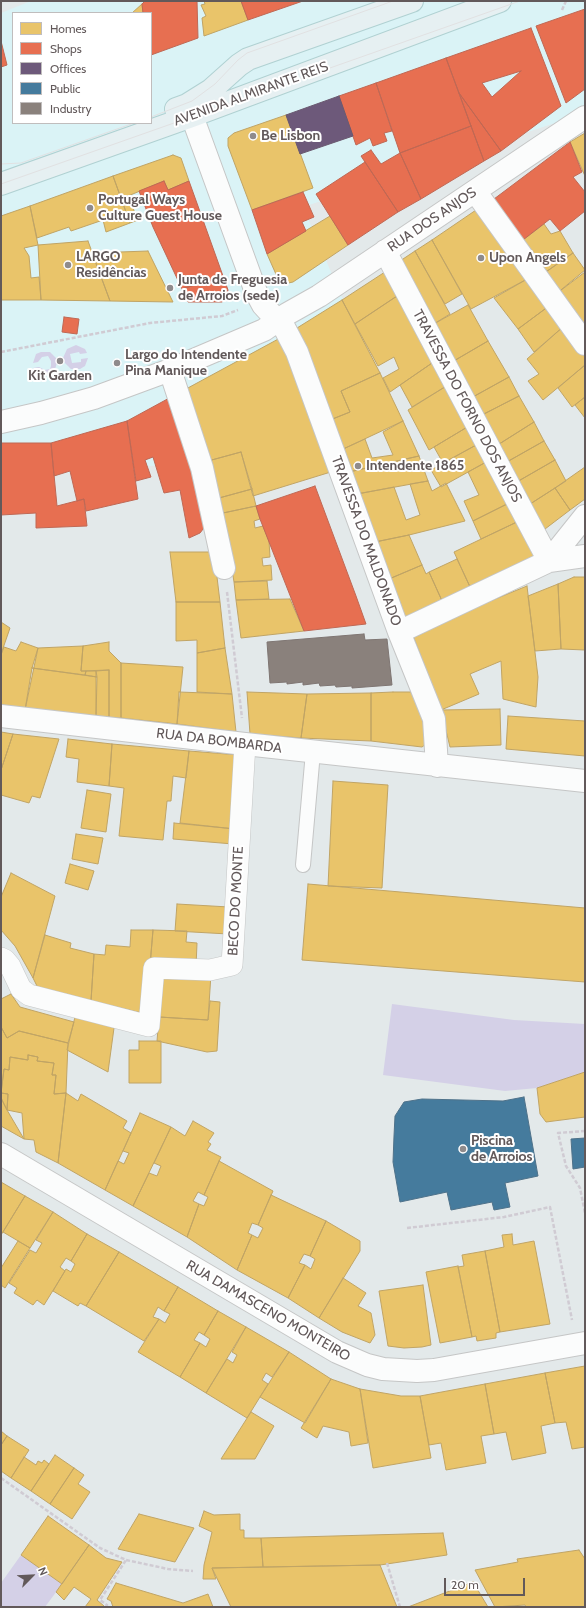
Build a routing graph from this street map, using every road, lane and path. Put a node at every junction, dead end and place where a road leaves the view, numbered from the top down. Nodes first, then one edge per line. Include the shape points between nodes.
1 (412, 1) edge
2 (500, 1) edge
3 (566, 1) edge
4 (562, 10) dead end
5 (192, 116) junction
6 (585, 116) edge
7 (152, 118) edge
8 (133, 124) edge
9 (1, 167) edge
10 (1, 184) edge
11 (474, 191) junction
12 (385, 251) junction
13 (240, 309) dead end
14 (279, 321) junction
15 (585, 344) edge
16 (1, 352) edge
17 (170, 370) junction
18 (1, 422) edge
19 (585, 516) edge
20 (585, 556) edge
21 (549, 561) junction
22 (224, 568) joint
23 (399, 632) junction
24 (1, 716) edge
25 (245, 744) junction
26 (313, 752) junction
27 (437, 766) junction
28 (585, 781) edge
29 (303, 865) dead end
30 (1, 958) edge
31 (585, 1131) edge
32 (1, 1154) edge
33 (585, 1213) edge
34 (407, 1228) dead end
35 (581, 1343) edge
36 (1, 1478) edge
37 (126, 1560) junction
38 (387, 1563) dead end
39 (193, 1571) dead end
40 (106, 1607) edge
41 (400, 1607) edge

1 - 7 main road, AVENIDA ALMIRANTE REIS via 248,59 211,90 186,105
2 - 5 main road, AVENIDA ALMIRANTE REIS
3 - 4 path
5 - 10 main road, AVENIDA ALMIRANTE REIS
5 - 14 street, TRAVESSA DO MALDONADO via 256,292 263,305
6 - 11 street, RUA DOS ANJOS
8 - 9 main road via 21,163
11 - 12 street, RUA DOS ANJOS
11 - 15 street
12 - 14 street, RUA DOS ANJOS
12 - 21 street, TRAVESSA DO FORNO DOS ANJOS
13 - 16 path via 222,316 150,323
14 - 17 street via 264,330
14 - 23 street, TRAVESSA DO MALDONADO via 293,343
17 - 18 street via 94,398
17 - 22 street via 202,468
19 - 21 street
20 - 21 street
21 - 23 street
22 - 25 path
23 - 27 street, TRAVESSA DO MALDONADO via 434,718
24 - 25 street, RUA DA BOMBARDA
25 - 26 street, RUA DA BOMBARDA
25 - 30 street, BECO DO MONTE via 232,965 210,970 154,968 149,1026 28,995 21,989 10,966
26 - 27 street, RUA DA BOMBARDA
26 - 29 lane
27 - 28 street, RUA DA BOMBARDA
31 - 33 path via 558,1133 566,1166 580,1188
32 - 35 street, RUA DAMASCENO MONTEIRO via 336,1352 367,1365 383,1369 417,1371
34 - 35 path via 504,1217 550,1207
36 - 37 path via 100,1548
37 - 39 path via 168,1569
37 - 40 path via 100,1600 107,1605
38 - 41 path

